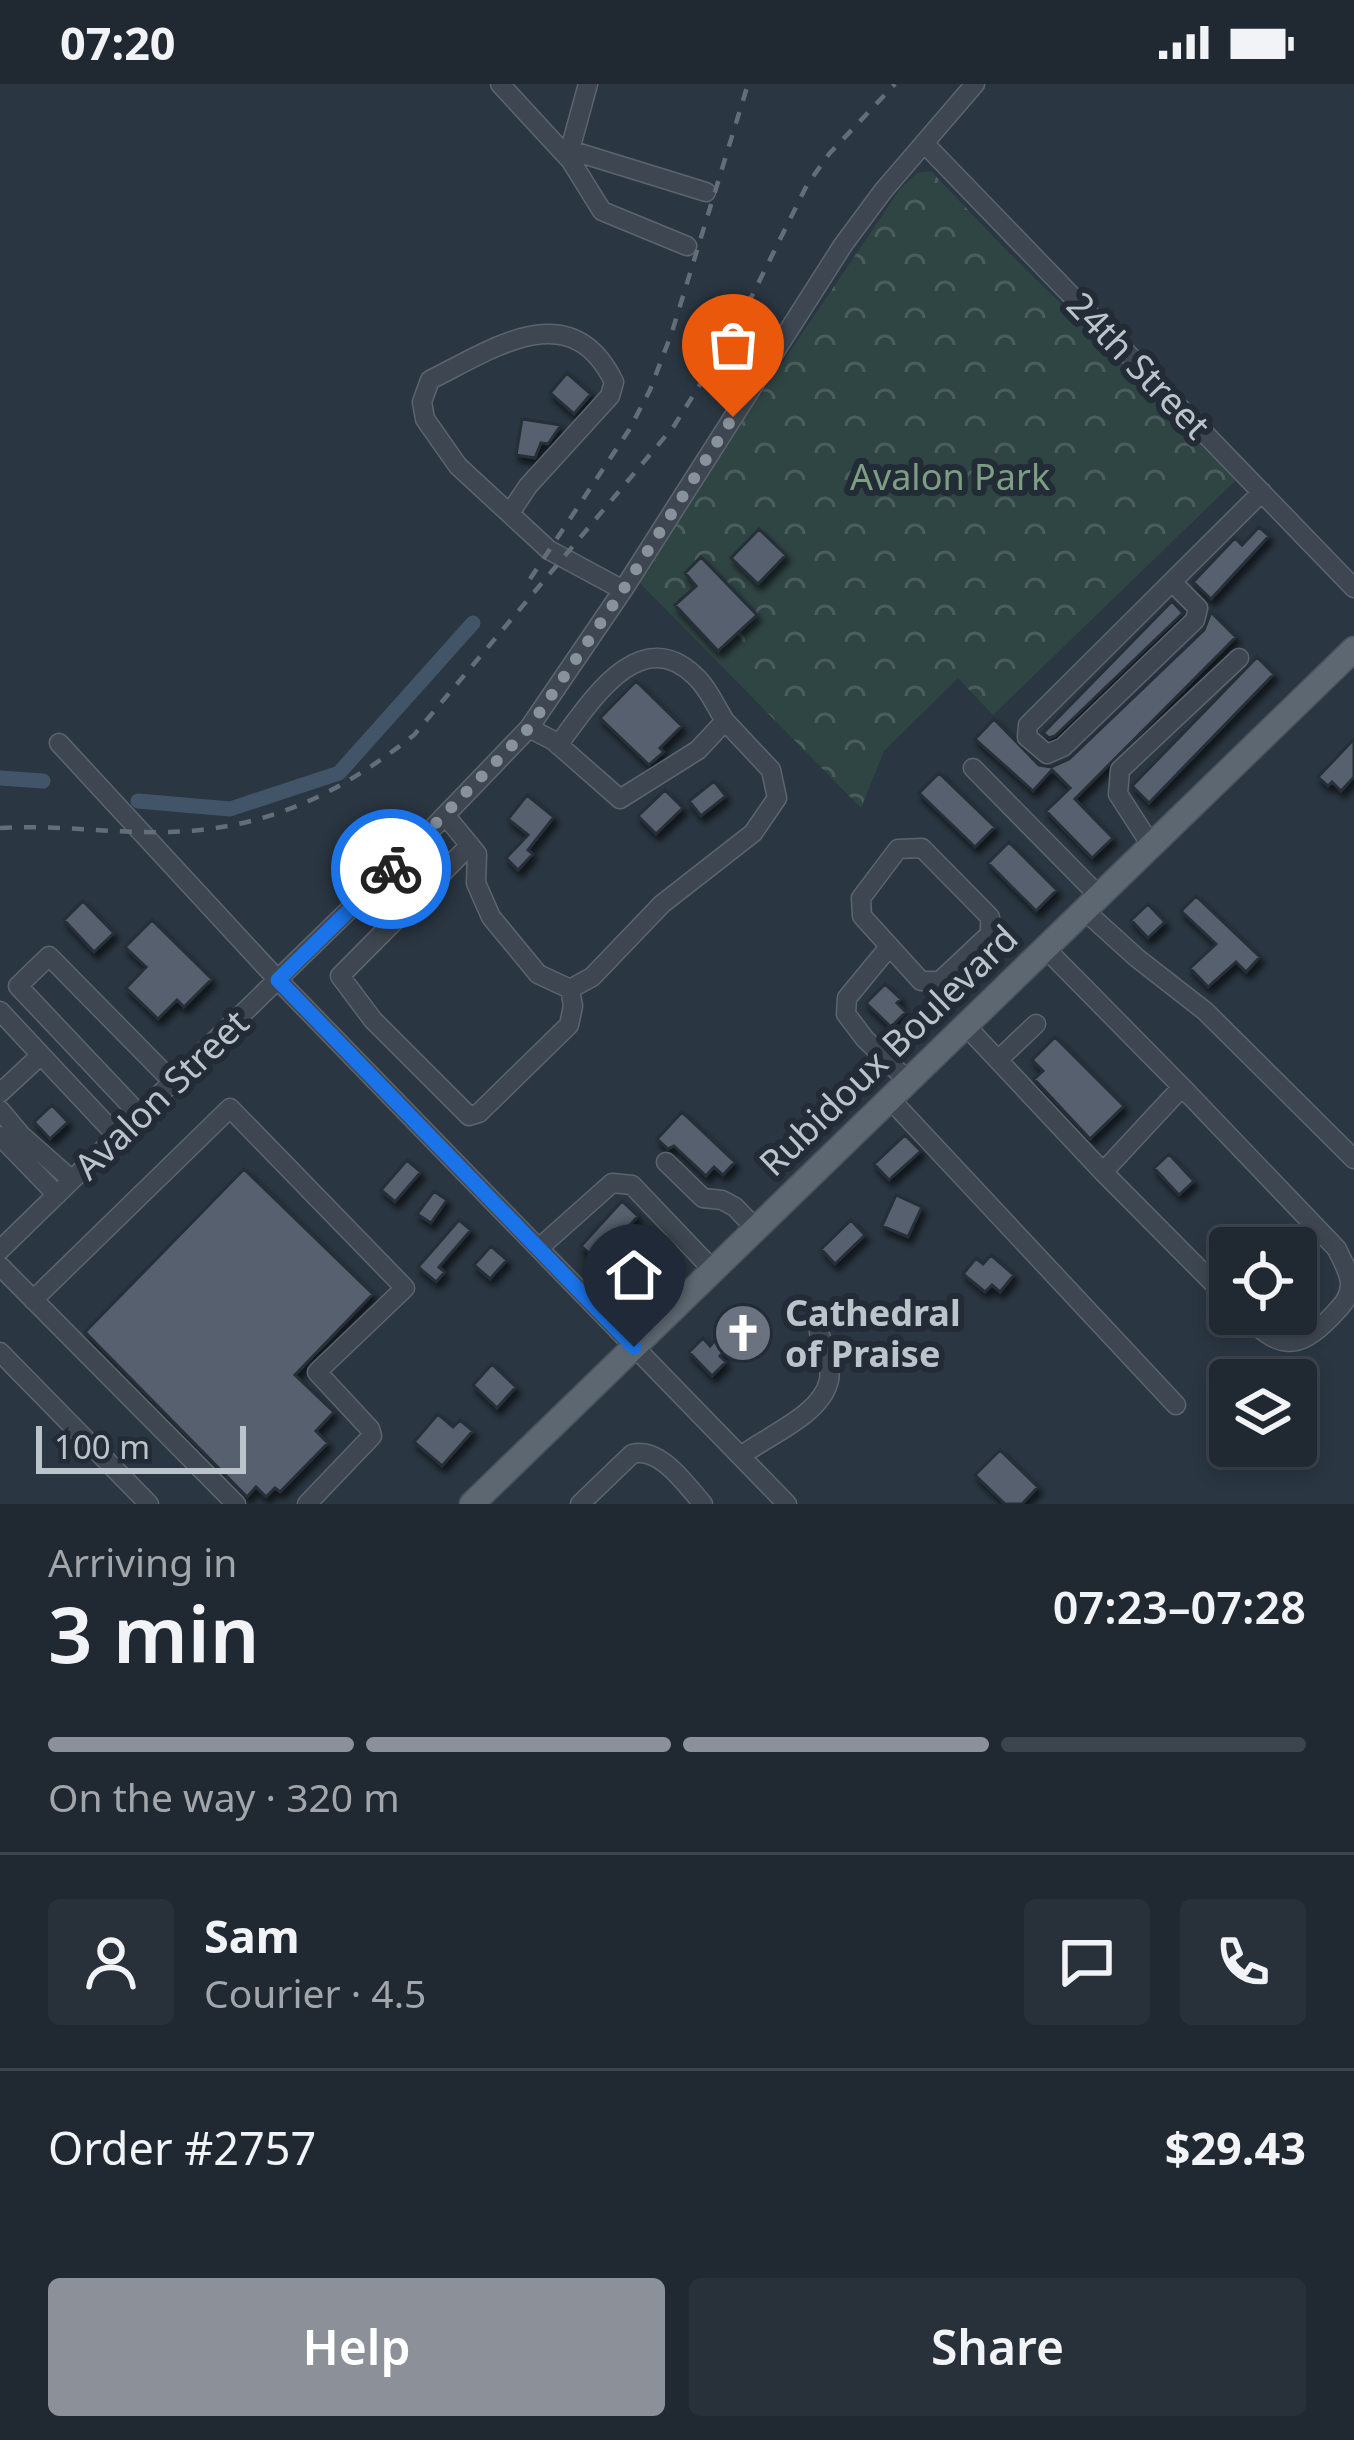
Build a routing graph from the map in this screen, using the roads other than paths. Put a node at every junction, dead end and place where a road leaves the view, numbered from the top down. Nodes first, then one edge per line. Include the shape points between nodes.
1 (500, 84) edge
2 (588, 84) edge
3 (975, 84) edge
4 (923, 143) junction
5 (569, 153) junction
6 (706, 192) dead end
7 (687, 246) dead end
8 (1262, 492) junction
9 (510, 513) junction
10 (1173, 583) junction
11 (1354, 588) edge
12 (623, 590) junction
13 (1354, 649) edge
14 (1239, 658) dead end
15 (725, 722) junction
16 (529, 728) junction
17 (59, 743) dead end
18 (558, 745) junction
19 (973, 768) dead end
20 (445, 815) junction
21 (470, 845) junction
22 (1151, 845) junction
23 (1092, 903) junction
24 (889, 946) junction
25 (1045, 948) junction
26 (278, 980) junction
27 (570, 989) junction
28 (0, 1011) edge
29 (1036, 1024) dead end
30 (965, 1025) junction
31 (41, 1055) junction
32 (998, 1060) junction
33 (173, 1082) junction
34 (1182, 1087) junction
35 (899, 1090) junction
36 (0, 1093) edge
37 (0, 1110) edge
38 (139, 1114) junction
39 (0, 1136) edge
40 (117, 1136) junction
41 (1354, 1159) edge
42 (666, 1162) dead end
43 (1103, 1172) junction
44 (72, 1180) junction
45 (56, 1195) junction
46 (1316, 1227) edge
47 (756, 1228) junction
48 (1317, 1228) edge
49 (3, 1242) edge
50 (539, 1249) junction
51 (0, 1266) edge
52 (713, 1270) junction
53 (1209, 1279) edge
54 (33, 1300) junction
55 (819, 1332) dead end
56 (1317, 1332) edge
57 (1271, 1335) edge
58 (1314, 1335) edge
59 (634, 1347) junction
60 (0, 1352) edge
61 (1176, 1405) dead end
62 (741, 1456) junction
63 (148, 1504) edge
64 (236, 1504) edge
65 (307, 1504) edge
66 (472, 1504) edge
67 (580, 1504) edge
68 (703, 1504) edge
69 (787, 1504) edge

1 - 5 street
2 - 5 street
3 - 4 street, Avalon Street
4 - 8 street, 24th Street
4 - 12 street, Avalon Street via 843,245
5 - 6 street
5 - 7 street via 602,211
8 - 10 street
8 - 11 street, 24th Street
9 - 9 street via 614,382 581,340 559,332 530,335 430,380 422,401 439,443
9 - 12 street via 549,550
10 - 10 street via 1028,725 1040,751 1064,747 1195,620 1198,608
12 - 16 street, Avalon Street
13 - 22 main road, Rubidoux Boulevard
14 - 22 street via 1120,770 1118,794
15 - 18 street via 698,750 620,800
15 - 18 street via 695,675 655,657 609,679
15 - 27 street via 771,770 777,798 753,832
16 - 18 street
16 - 20 street, Avalon Street
17 - 26 street
19 - 23 street
20 - 21 street
20 - 26 street, Avalon Street
21 - 27 street via 491,917 538,974
21 - 27 street via 340,976 469,1116 569,1025
22 - 23 main road, Rubidoux Boulevard
23 - 25 main road, Rubidoux Boulevard
23 - 41 street via 1137,958 1205,1011
24 - 24 street via 862,916 861,898 898,850 922,848 990,916 990,934 940,981 921,981
24 - 35 street via 847,998 846,1014
25 - 30 main road, Rubidoux Boulevard
25 - 34 street
26 - 33 street, Avalon Street
26 - 50 street
28 - 31 street
29 - 32 street
30 - 32 street
30 - 35 main road, Rubidoux Boulevard
31 - 36 street
31 - 40 street
32 - 43 street
33 - 38 street, Avalon Street
33 - 38 street via 49,956 18,986
34 - 43 street
34 - 46 street
35 - 47 main road, Rubidoux Boulevard
35 - 61 street
37 - 44 street
38 - 40 street, Avalon Street
39 - 45 street
40 - 44 street, Avalon Street
42 - 47 street via 703,1198 735,1207
43 - 53 street
44 - 45 street, Avalon Street
45 - 49 street, Avalon Street
47 - 52 main road, Rubidoux Boulevard
48 - 56 street via 1350,1278 1348,1299
50 - 52 street via 612,1183 632,1185
50 - 59 street
51 - 54 street
52 - 59 main road, Rubidoux Boulevard
54 - 64 street
54 - 65 street via 230,1108 405,1288 317,1372 372,1436
55 - 62 street via 831,1375 824,1394
57 - 58 street via 1288,1343
59 - 62 street
59 - 66 main road, Rubidoux Boulevard
60 - 63 street
62 - 69 street
67 - 68 street via 642,1451

